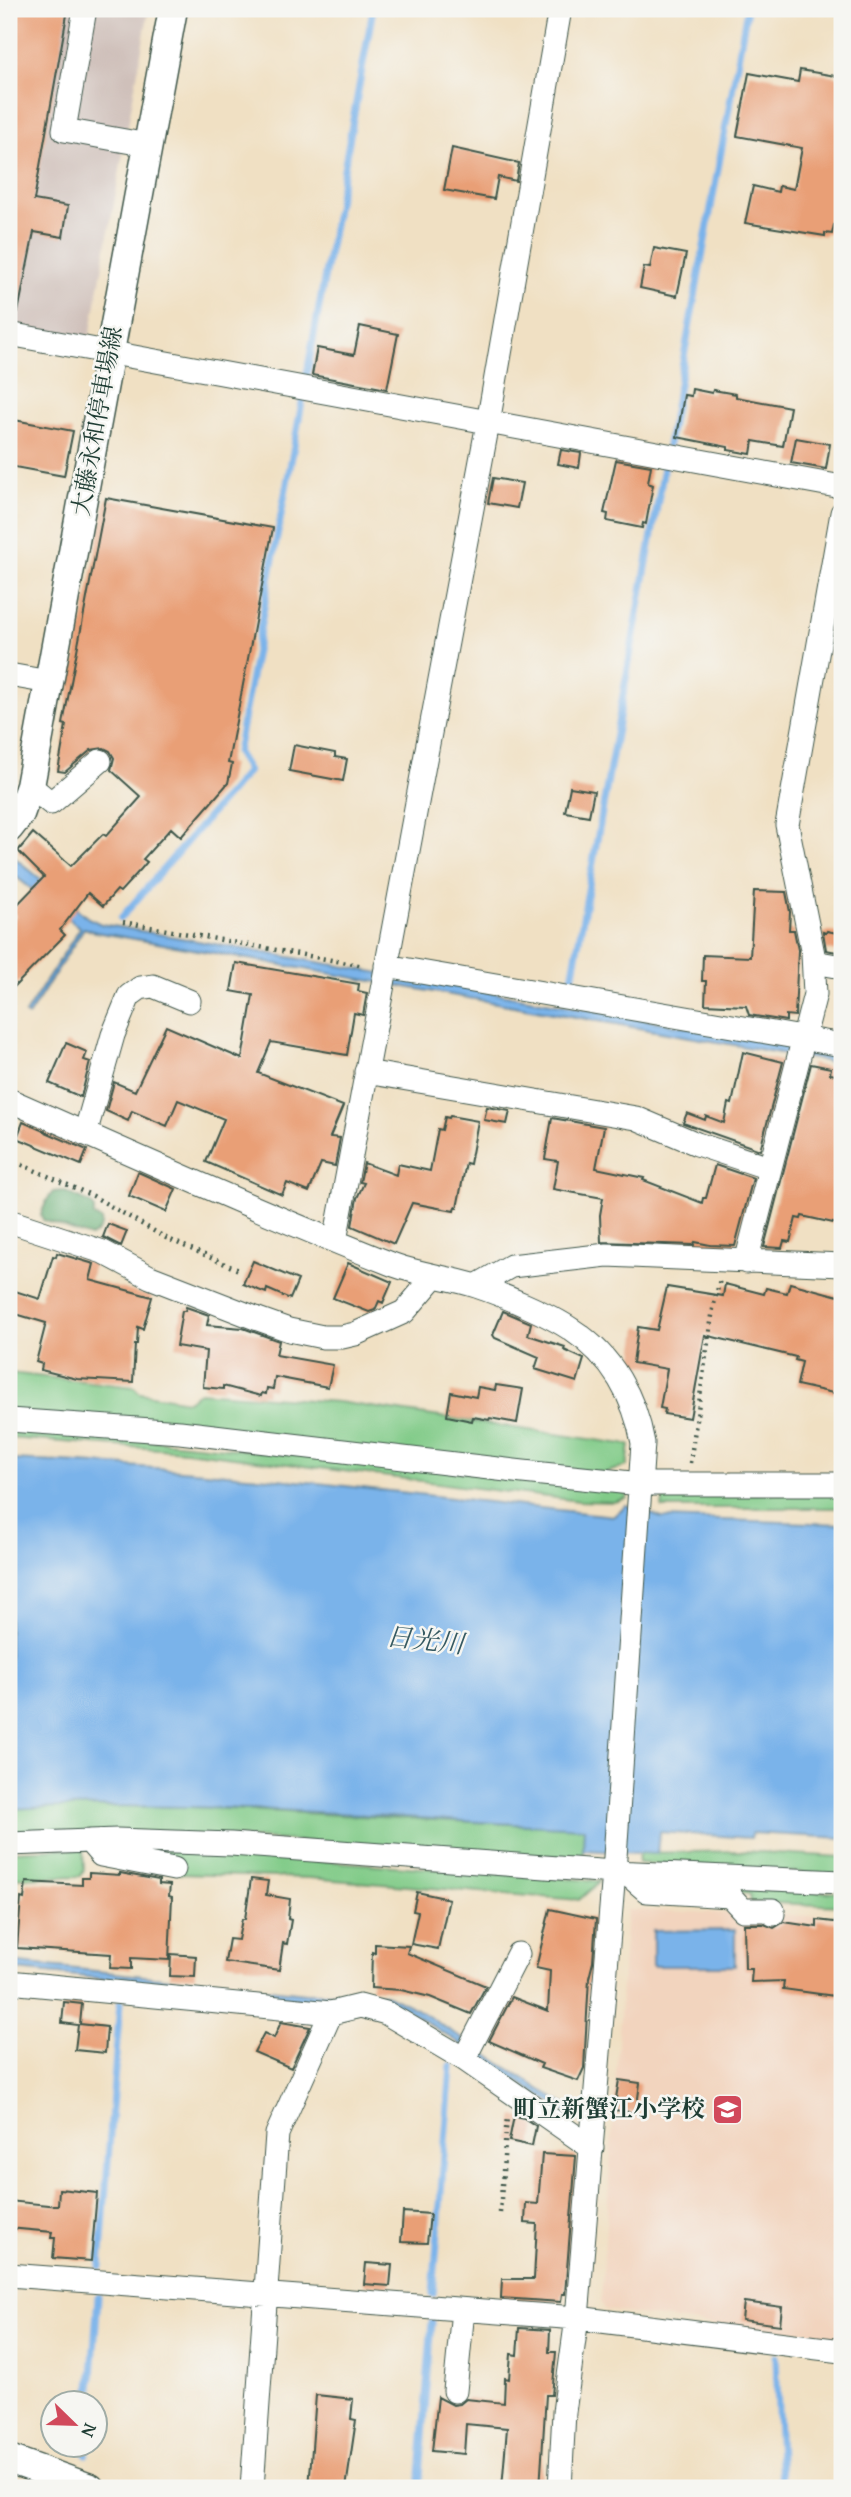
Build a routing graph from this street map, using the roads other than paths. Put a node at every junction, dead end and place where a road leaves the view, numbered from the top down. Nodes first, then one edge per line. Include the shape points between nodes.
1 (85, 9) edge
2 (173, 9) edge
3 (560, 9) edge
4 (148, 145) junction
5 (9, 334) edge
6 (110, 353) junction
7 (488, 422) junction
8 (842, 486) edge
9 (842, 513) edge
10 (9, 675) edge
11 (49, 682) junction
12 (100, 761) dead end
13 (30, 786) junction
14 (9, 827) edge
15 (814, 962) junction
16 (842, 967) edge
17 (385, 974) junction
18 (189, 1001) dead end
19 (842, 1045) edge
20 (802, 1048) junction
21 (366, 1072) junction
22 (9, 1100) edge
23 (85, 1134) junction
24 (769, 1168) junction
25 (9, 1221) edge
26 (334, 1241) junction
27 (735, 1261) junction
28 (842, 1265) edge
29 (435, 1276) junction
30 (476, 1286) junction
31 (9, 1420) edge
32 (842, 1484) edge
33 (640, 1488) junction
34 (89, 1841) junction
35 (9, 1844) edge
36 (618, 1868) junction
37 (174, 1869) dead end
38 (842, 1882) edge
39 (773, 1914) dead end
40 (518, 1954) dead end
41 (9, 1982) edge
42 (331, 2013) junction
43 (467, 2052) junction
44 (592, 2148) junction
45 (9, 2276) edge
46 (266, 2295) junction
47 (463, 2310) junction
48 (578, 2318) junction
49 (842, 2351) edge
50 (456, 2390) dead end
51 (9, 2459) edge
52 (90, 2488) edge
53 (252, 2488) edge
54 (559, 2488) edge

1 - 4 street via 64,130
2 - 4 main road, 大藤永和停車場線
3 - 7 street
4 - 6 main road, 大藤永和停車場線
5 - 6 street
6 - 7 street
6 - 11 main road, 大藤永和停車場線
7 - 8 street
7 - 17 street
9 - 15 street via 787,825
10 - 11 street
11 - 13 main road, 大藤永和停車場線
12 - 13 street via 51,803
13 - 14 main road, 大藤永和停車場線 via 20,814
15 - 16 street
15 - 20 street via 815,994
17 - 20 street
17 - 21 street
18 - 23 street via 153,986 129,996
19 - 20 street
20 - 24 street
21 - 24 street via 636,1118
21 - 26 street
22 - 23 street
23 - 26 street
24 - 27 street
25 - 29 street via 103,1252 150,1277 258,1319 323,1337 355,1334 404,1312
26 - 29 street
27 - 28 street
27 - 30 street via 607,1255 511,1266
29 - 30 street
30 - 33 street via 554,1319 591,1345 612,1367 638,1418 643,1443
31 - 33 street via 180,1432
32 - 33 street
33 - 36 street
34 - 35 street
34 - 36 street via 231,1844
34 - 37 street via 101,1855
36 - 38 street
36 - 39 street via 647,1891 730,1896 743,1910 773,1910
36 - 44 street
40 - 43 street
41 - 42 street
42 - 43 street via 360,2006 386,2013
42 - 46 street via 277,2134
43 - 44 street via 509,2091
44 - 48 street
45 - 46 street
46 - 47 street
46 - 53 street
47 - 48 street
47 - 50 street
48 - 49 street
48 - 54 street
51 - 52 main road

